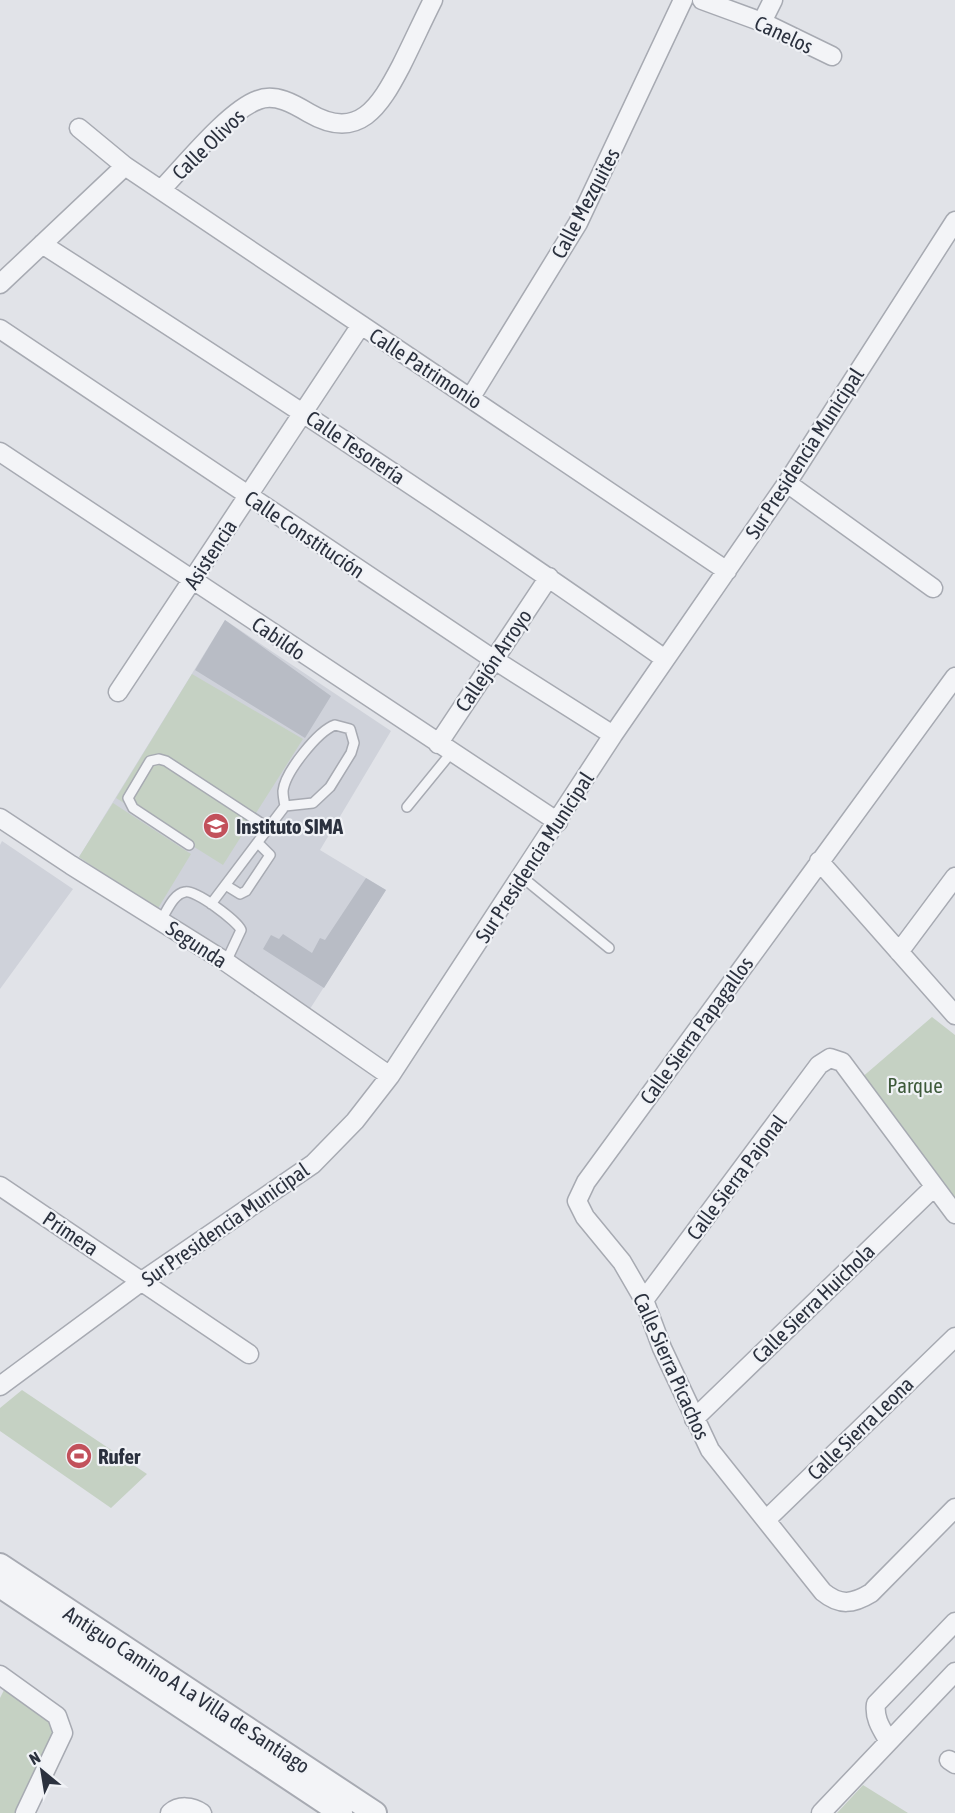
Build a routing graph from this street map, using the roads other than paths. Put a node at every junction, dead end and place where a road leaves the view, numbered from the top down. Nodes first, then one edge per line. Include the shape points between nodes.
1 (433, 0) edge
2 (683, 0) edge
3 (702, 0) edge
4 (773, 0) edge
5 (762, 22) junction
6 (832, 56) dead end
7 (79, 128) dead end
8 (125, 166) junction
9 (161, 190) junction
10 (955, 221) edge
11 (42, 244) junction
12 (0, 284) edge
13 (362, 325) junction
14 (0, 329) edge
15 (471, 398) junction
16 (304, 413) junction
17 (0, 452) edge
18 (787, 483) junction
19 (248, 496) junction
20 (727, 571) junction
21 (549, 578) junction
22 (193, 581) junction
23 (933, 588) dead end
24 (493, 659) junction
25 (665, 659) junction
26 (955, 677) edge
27 (118, 692) dead end
28 (613, 735) junction
29 (444, 748) junction
30 (285, 806) junction
31 (407, 807) dead end
32 (0, 818) edge
33 (558, 822) junction
34 (267, 827) junction
35 (258, 843) junction
36 (189, 845) dead end
37 (819, 861) junction
38 (522, 877) junction
39 (955, 877) edge
40 (226, 886) junction
41 (211, 904) junction
42 (161, 920) junction
43 (609, 948) dead end
44 (899, 952) junction
45 (226, 962) junction
46 (955, 1015) edge
47 (390, 1076) junction
48 (0, 1186) edge
49 (933, 1188) junction
50 (576, 1201) joint
51 (955, 1214) edge
52 (142, 1281) junction
53 (644, 1300) junction
54 (955, 1336) edge
55 (249, 1354) dead end
56 (0, 1386) edge
57 (694, 1419) junction
58 (955, 1508) edge
59 (766, 1520) junction
60 (0, 1565) edge
61 (0, 1586) edge
62 (955, 1622) edge
63 (955, 1672) edge
64 (0, 1677) edge
65 (888, 1740) junction
66 (25, 1813) edge
67 (170, 1813) edge
68 (202, 1813) edge
69 (341, 1813) edge
70 (375, 1813) edge
71 (820, 1813) edge

1 - 9 street, Calle Olivos via 388,92 367,116 335,123 321,120 294,104 274,98 260,99 230,119
2 - 15 street, Calle Mezquites via 578,223
3 - 5 street, Canelos
4 - 5 street
5 - 6 street, Canelos
7 - 8 street, Calle Patrimonio
8 - 9 street, Calle Patrimonio
8 - 11 street
9 - 13 street, Calle Patrimonio
10 - 18 street, Sur Presidencia Municipal
11 - 12 street
11 - 16 street, Calle Tesorería
13 - 15 street, Calle Patrimonio
13 - 16 street, Asistencia
14 - 19 street, Calle Constitución
15 - 20 street, Calle Patrimonio
16 - 19 street, Asistencia
16 - 21 street, Calle Tesorería
17 - 22 street, Cabildo
18 - 20 street, Sur Presidencia Municipal
18 - 23 street
19 - 22 street, Asistencia
19 - 24 street, Calle Constitución
20 - 25 street, Sur Presidencia Municipal
21 - 24 street, Callejón Arroyo
21 - 25 street, Calle Tesorería
22 - 27 street, Asistencia
22 - 29 street, Cabildo
24 - 28 street, Calle Constitución
24 - 29 street, Callejón Arroyo
25 - 28 street, Sur Presidencia Municipal
26 - 37 street, Calle Sierra Papagallos
28 - 33 street, Sur Presidencia Municipal
29 - 31 lane
29 - 33 street, Cabildo
30 - 30 lane via 283,792 287,780 315,739 335,724 350,729 354,743 351,753 330,787 313,803
30 - 34 lane
32 - 42 street, Segunda
33 - 38 street, Sur Presidencia Municipal
34 - 35 lane
34 - 36 lane via 166,761 150,761 128,798 133,808
35 - 40 lane
35 - 40 lane via 270,852 269,859 243,892
37 - 44 street
37 - 50 street, Calle Sierra Papagallos
38 - 43 lane
38 - 47 street, Sur Presidencia Municipal
39 - 44 street
40 - 41 lane
41 - 42 lane via 184,891
41 - 45 lane via 236,921 241,930
42 - 45 street, Segunda
44 - 46 street
45 - 47 street, Segunda
47 - 52 street, Sur Presidencia Municipal via 355,1121 313,1164
48 - 52 street, Primera
49 - 51 street
49 - 53 street, Calle Sierra Pajonal via 842,1062 830,1058 819,1065
49 - 57 street, Calle Sierra Huichola
50 - 53 street, Calle Sierra Picachos via 622,1262
52 - 55 street, Primera
52 - 56 street, Sur Presidencia Municipal
53 - 57 street, Calle Sierra Picachos
54 - 59 street, Calle Sierra Leona
57 - 59 street, Calle Sierra Picachos via 710,1450
58 - 59 street, Calle Sierra Picachos via 871,1593 845,1603 834,1601 823,1592
60 - 70 street, Antiguo Camino A La Villa de Santiago
61 - 69 street
62 - 65 street via 876,1704 875,1712
63 - 65 street
64 - 66 street via 57,1716 63,1733
65 - 71 street
67 - 68 street via 184,1807

